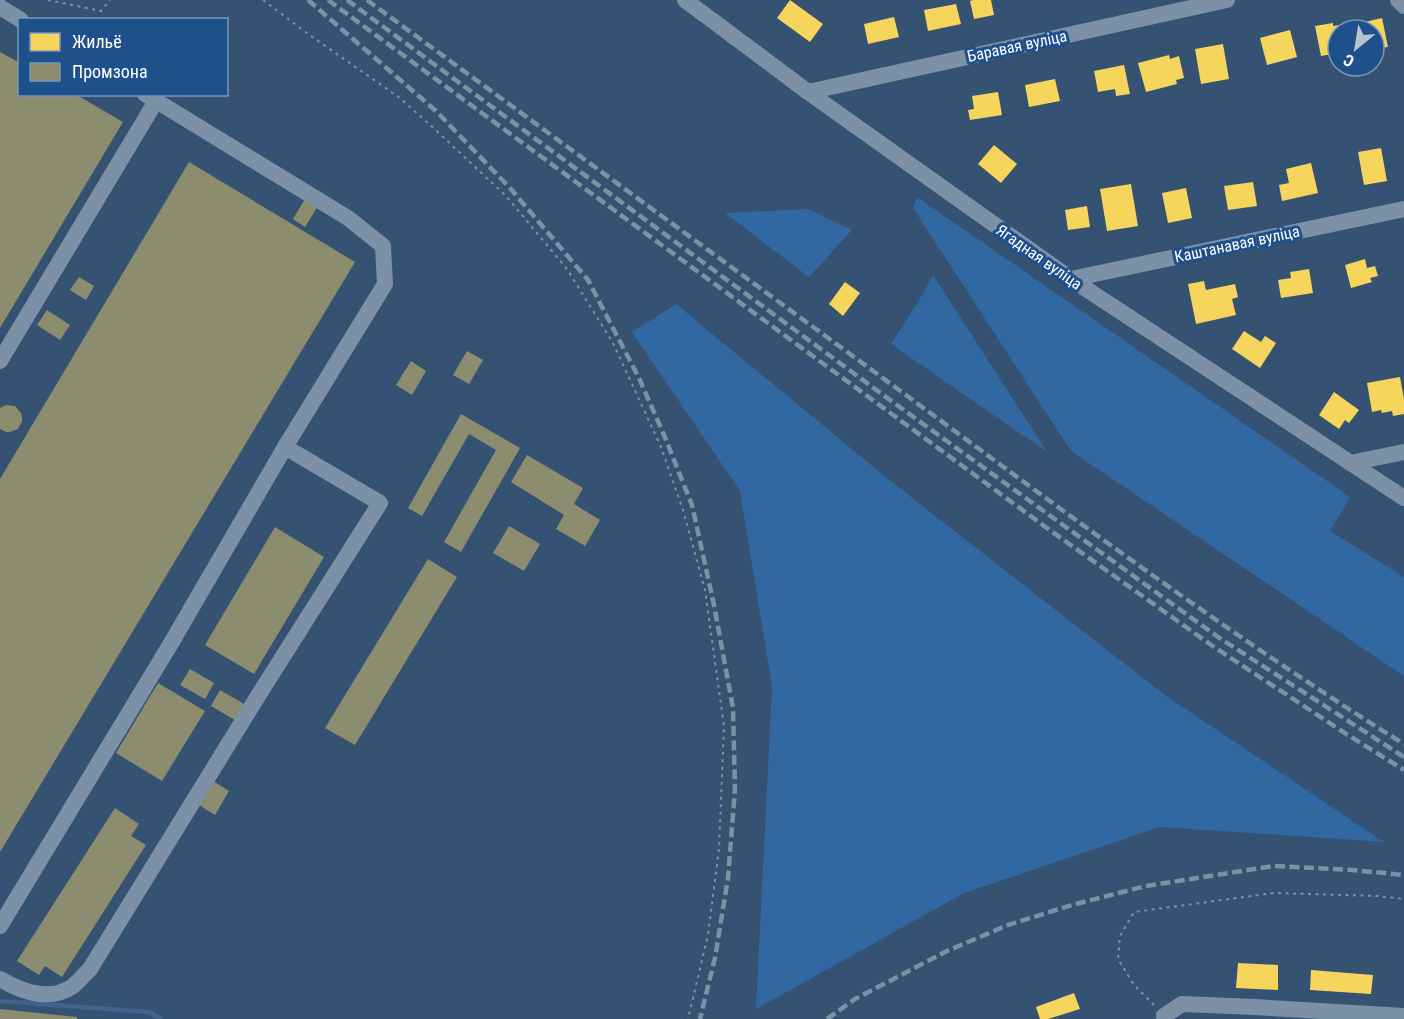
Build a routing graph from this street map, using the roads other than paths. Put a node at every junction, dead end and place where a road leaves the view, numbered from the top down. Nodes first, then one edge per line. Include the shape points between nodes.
1 (685, 0) edge
2 (1227, 0) edge
3 (1398, 0) edge
4 (1404, 6) edge
5 (0, 7) edge
6 (18, 18) edge
7 (808, 92) junction
8 (150, 98) edge
9 (1404, 209) edge
10 (1071, 279) junction
11 (0, 361) edge
12 (285, 447) junction
13 (1404, 452) edge
14 (1350, 463) junction
15 (1404, 498) edge
16 (0, 926) edge
17 (0, 979) edge
18 (1404, 1016) edge
19 (1164, 1018) edge

1 - 7 street, Ягадная вуліца
2 - 7 street, Баравая вуліца
3 - 4 street
5 - 6 street
7 - 10 street, Ягадная вуліца
8 - 11 street
8 - 12 street via 348,218 383,246 385,284
9 - 10 street, Каштанавая вуліца
10 - 14 street, Ягадная вуліца
12 - 16 street
12 - 17 street via 380,502 90,969 73,986 57,993 37,994
13 - 14 street
14 - 15 street, Ягадная вуліца
18 - 19 street via 1182,1004

